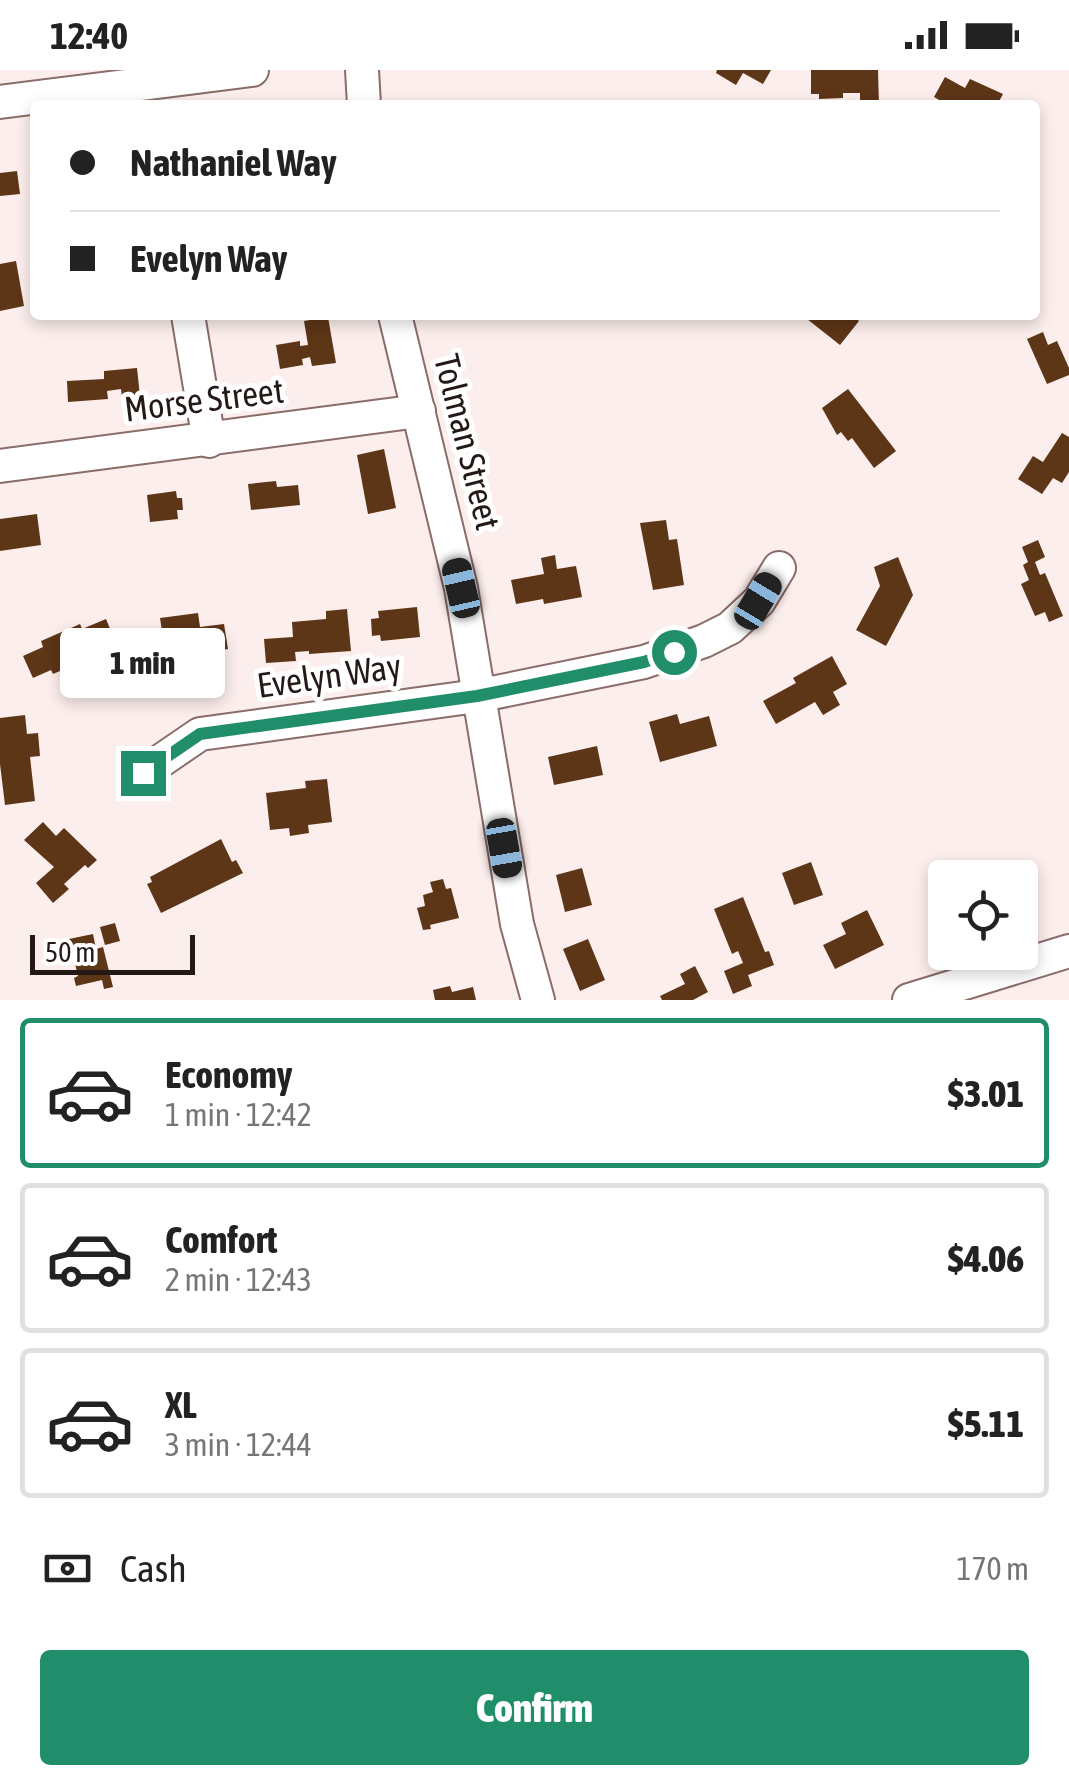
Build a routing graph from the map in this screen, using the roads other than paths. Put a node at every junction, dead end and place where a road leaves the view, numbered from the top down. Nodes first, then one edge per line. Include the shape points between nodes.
1 (252, 70) edge
2 (362, 70) edge
3 (164, 94) edge
4 (41, 100) edge
5 (364, 100) edge
6 (30, 101) edge
7 (0, 102) edge
8 (189, 320) edge
9 (396, 320) edge
10 (419, 412) junction
11 (209, 441) junction
12 (0, 466) edge
13 (778, 568) dead end
14 (477, 696) junction
15 (143, 773) dead end
16 (1069, 951) edge
17 (538, 1000) edge
18 (909, 1000) edge

1 - 3 street
2 - 5 street
3 - 4 street
6 - 7 street
8 - 11 street
9 - 10 street, Tolman Street
10 - 11 street, Morse Street
10 - 14 street, Tolman Street via 461,588
11 - 12 street, Morse Street
13 - 14 street, Evelyn Way via 746,615 704,641 644,662
14 - 15 street, Evelyn Way via 200,734
14 - 17 street, Tolman Street via 517,924
16 - 18 street

